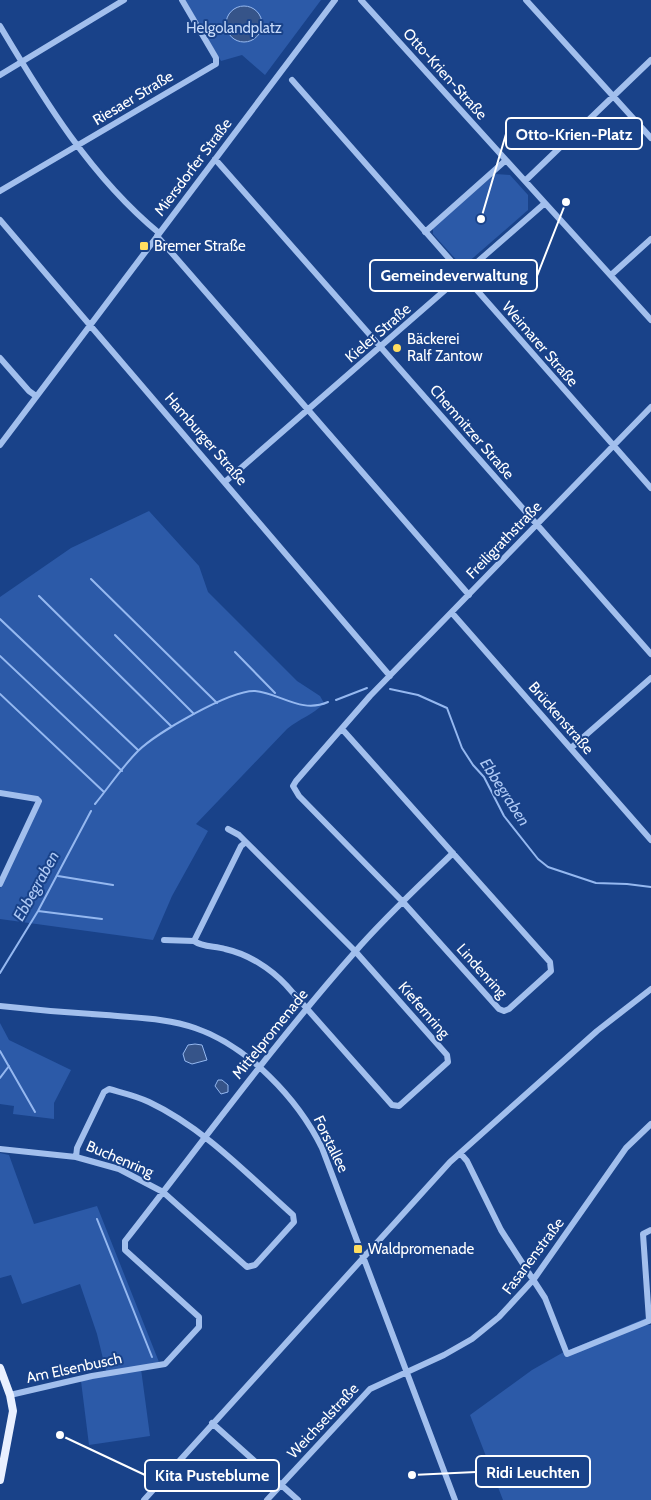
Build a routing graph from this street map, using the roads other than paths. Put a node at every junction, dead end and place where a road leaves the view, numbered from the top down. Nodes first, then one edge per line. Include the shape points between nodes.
1 (124, 0) edge
2 (182, 0) edge
3 (334, 0) edge
4 (361, 0) edge
5 (526, 0) edge
6 (0, 26) edge
7 (651, 60) edge
8 (22, 62) junction
9 (0, 75) edge
10 (292, 80) dead end
11 (614, 97) junction
12 (651, 138) edge
13 (78, 145) junction
14 (215, 159) junction
15 (506, 160) junction
16 (525, 181) junction
17 (0, 191) edge
18 (545, 203) junction
19 (0, 220) edge
20 (425, 232) junction
21 (158, 235) junction
22 (651, 239) edge
23 (611, 275) junction
24 (463, 276) junction
25 (651, 320) edge
26 (90, 325) junction
27 (381, 347) junction
28 (0, 358) edge
29 (36, 396) junction
30 (651, 407) edge
31 (309, 410) junction
32 (0, 445) edge
33 (613, 446) junction
34 (226, 481) junction
35 (651, 488) edge
36 (537, 524) junction
37 (469, 595) junction
38 (452, 613) junction
39 (651, 654) edge
40 (390, 676) junction
41 (651, 678) edge
42 (376, 690) joint
43 (342, 729) junction
44 (571, 748) junction
45 (0, 793) edge
46 (228, 829) dead end
47 (651, 840) edge
48 (246, 842) junction
49 (453, 852) junction
50 (0, 884) edge
51 (403, 902) junction
52 (164, 940) dead end
53 (194, 941) junction
54 (355, 951) junction
55 (651, 989) edge
56 (0, 1006) edge
57 (307, 1008) junction
58 (259, 1068) junction
59 (651, 1124) edge
60 (205, 1137) junction
61 (0, 1149) edge
62 (460, 1152) junction
63 (76, 1157) junction
64 (163, 1192) junction
65 (651, 1230) edge
66 (123, 1246) joint
67 (364, 1255) junction
68 (534, 1279) junction
69 (650, 1320) edge
70 (0, 1368) edge
71 (407, 1372) junction
72 (10, 1395) junction
73 (212, 1423) junction
74 (0, 1480) edge
75 (281, 1485) junction
76 (144, 1500) edge
77 (267, 1500) edge
78 (298, 1500) edge
79 (455, 1500) edge

1 - 8 street
2 - 13 street, Riesaer Straße via 216,58 216,64
3 - 14 street, Miersdorfer Straße
4 - 15 street, Otto-Krien-Straße
5 - 11 street
6 - 8 street
7 - 11 street
8 - 9 street
8 - 13 street
10 - 20 street, Weimarer Straße
11 - 12 street
11 - 16 street
13 - 17 street, Riesaer Straße
13 - 21 street
14 - 21 street, Miersdorfer Straße
14 - 27 street, Chemnitzer Straße
15 - 16 street, Otto-Krien-Straße
15 - 20 street
16 - 18 street, Otto-Krien-Straße
18 - 23 street, Otto-Krien-Straße
18 - 24 street, Kieler Straße
19 - 26 street, Hamburger Straße
20 - 24 street, Weimarer Straße
21 - 26 street, Miersdorfer Straße
21 - 31 street
22 - 23 street
23 - 25 street, Otto-Krien-Straße
24 - 27 street, Kieler Straße
24 - 33 street, Weimarer Straße
26 - 29 street, Miersdorfer Straße
26 - 34 street, Hamburger Straße
27 - 31 street, Kieler Straße
27 - 36 street, Chemnitzer Straße
28 - 29 street
29 - 32 street, Miersdorfer Straße
30 - 33 street, Freiligrathstraße
31 - 34 street, Kieler Straße
31 - 37 street
33 - 35 street, Weimarer Straße
33 - 36 street, Freiligrathstraße
34 - 40 street, Hamburger Straße
36 - 37 street, Freiligrathstraße
36 - 39 street, Chemnitzer Straße
37 - 38 street, Freiligrathstraße
38 - 40 street, Freiligrathstraße
38 - 44 street, Brückenstraße
40 - 42 street, Freiligrathstraße
41 - 44 street
42 - 43 street, Lindenring
43 - 49 street, Lindenring
43 - 51 street, Lindenring via 296,781 293,786 295,792
44 - 47 street, Brückenstraße
45 - 50 street via 38,800
46 - 48 street, Kiefernring
48 - 53 street via 223,880
48 - 54 street, Kiefernring
49 - 51 street, Mittelpromenade
49 - 51 street, Lindenring via 550,962 551,971 509,1009 499,1009
51 - 54 street, Mittelpromenade
52 - 53 street, Kiefernring
53 - 57 street, Kiefernring via 228,949 257,962 282,980
54 - 57 street, Mittelpromenade
54 - 57 street, Kiefernring via 447,1055 448,1062 399,1106 392,1105
55 - 62 street via 597,1031
56 - 58 street, Forstallee via 175,1022 216,1037
57 - 58 street, Mittelpromenade
58 - 60 street, Mittelpromenade
58 - 67 street, Forstallee via 289,1098 316,1136
59 - 68 street, Fasanenstraße via 626,1148
60 - 63 street, Buchenring via 149,1102 106,1090 77,1148
60 - 64 street, Mittelpromenade
60 - 64 street, Buchenring via 293,1215 294,1222 255,1265 247,1267
61 - 63 street
62 - 67 street
62 - 68 street via 500,1230
63 - 64 street, Buchenring via 119,1169
64 - 66 street, Mittelpromenade
65 - 69 street via 643,1234
66 - 72 street, Am Elsenbusch via 199,1317 199,1327 165,1364 92,1376
67 - 71 street, Forstallee
67 - 73 street
68 - 69 street via 552,1313 567,1354
68 - 71 street, Fasanenstraße via 480,1333 444,1356
70 - 72 main road
71 - 75 street, Weichselstraße via 378,1383 364,1393
71 - 79 street, Forstallee
72 - 74 main road via 12,1417
73 - 75 street
73 - 76 street
75 - 77 street, Weichselstraße
75 - 78 street

